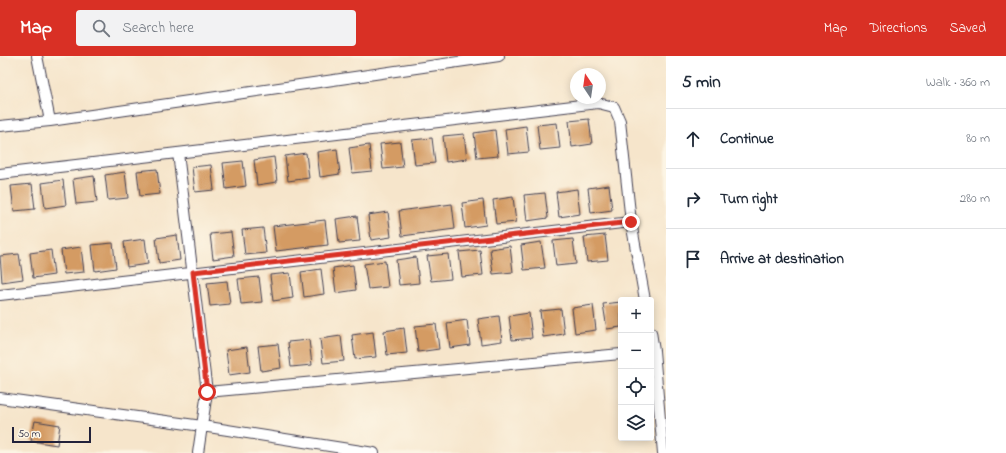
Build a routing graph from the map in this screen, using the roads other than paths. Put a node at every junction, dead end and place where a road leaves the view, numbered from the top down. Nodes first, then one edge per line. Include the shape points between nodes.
1 (37, 56) edge
2 (498, 56) edge
3 (50, 121) junction
4 (0, 126) edge
5 (178, 154) junction
6 (0, 174) edge
7 (631, 222) junction
8 (193, 272) junction
9 (0, 295) edge
10 (644, 297) edge
11 (618, 354) edge
12 (654, 361) edge
13 (207, 392) junction
14 (0, 398) edge
15 (202, 426) junction
16 (318, 449) edge
17 (198, 453) edge
18 (374, 453) edge
19 (663, 453) edge

1 - 3 street
2 - 3 street
3 - 4 street
5 - 6 street
5 - 7 street via 598,103 614,107 620,121
5 - 8 street
7 - 8 street
7 - 10 street
8 - 9 street
8 - 13 street
11 - 13 street
12 - 19 street
13 - 15 street
14 - 15 street
15 - 16 street
15 - 17 street
16 - 18 street

